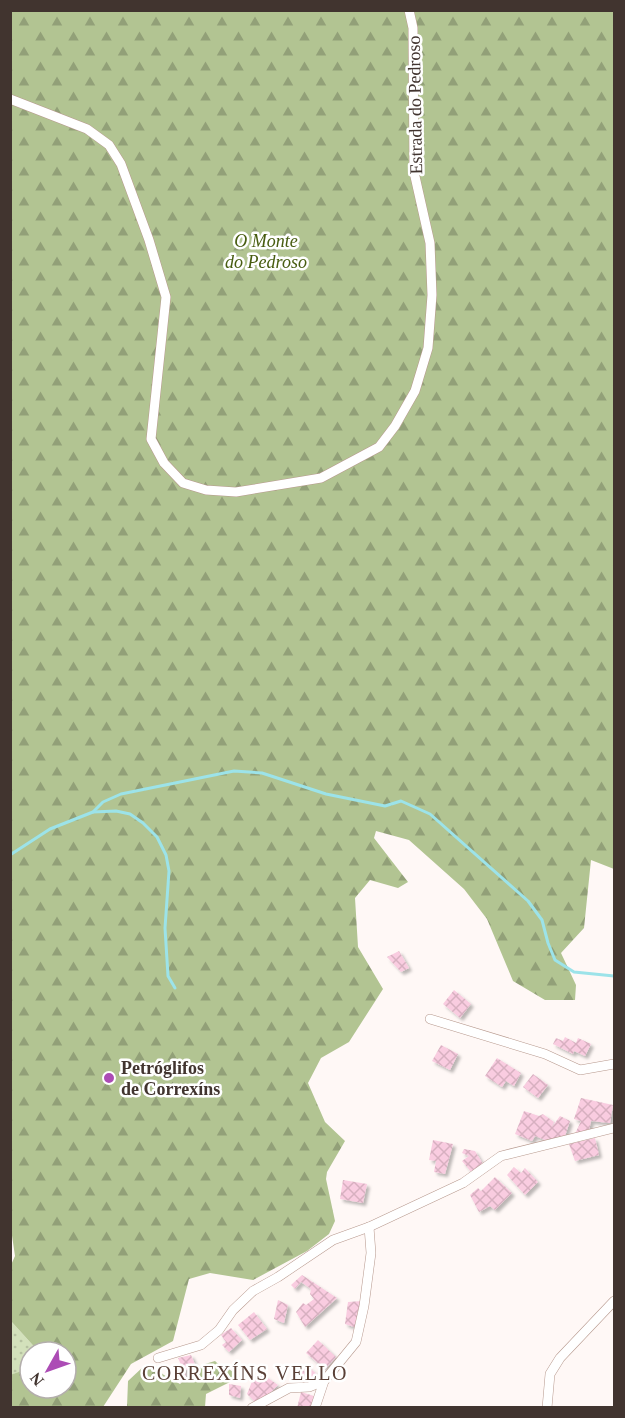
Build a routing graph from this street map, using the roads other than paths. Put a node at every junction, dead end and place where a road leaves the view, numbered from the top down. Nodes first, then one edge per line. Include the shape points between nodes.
1 (409, 10) edge
2 (10, 99) edge
3 (430, 1019) dead end
4 (615, 1064) edge
5 (615, 1128) edge
6 (369, 1227) junction
7 (615, 1301) edge
8 (158, 1358) dead end
9 (324, 1381) junction
10 (252, 1407) edge
11 (315, 1407) edge
12 (547, 1407) edge

1 - 2 street, Estrada do Pedroso via 413,28 414,172 430,243 428,348 415,391 379,447 321,478 236,492 206,490 183,483 164,463 151,439 166,297 121,164 109,145 87,129
3 - 4 street via 544,1054 580,1070
5 - 6 street via 501,1156 463,1184
6 - 8 street via 333,1240 253,1291 201,1345
6 - 9 street via 371,1253 356,1342
7 - 12 street via 560,1358 550,1374
9 - 10 street via 289,1388
9 - 11 street

